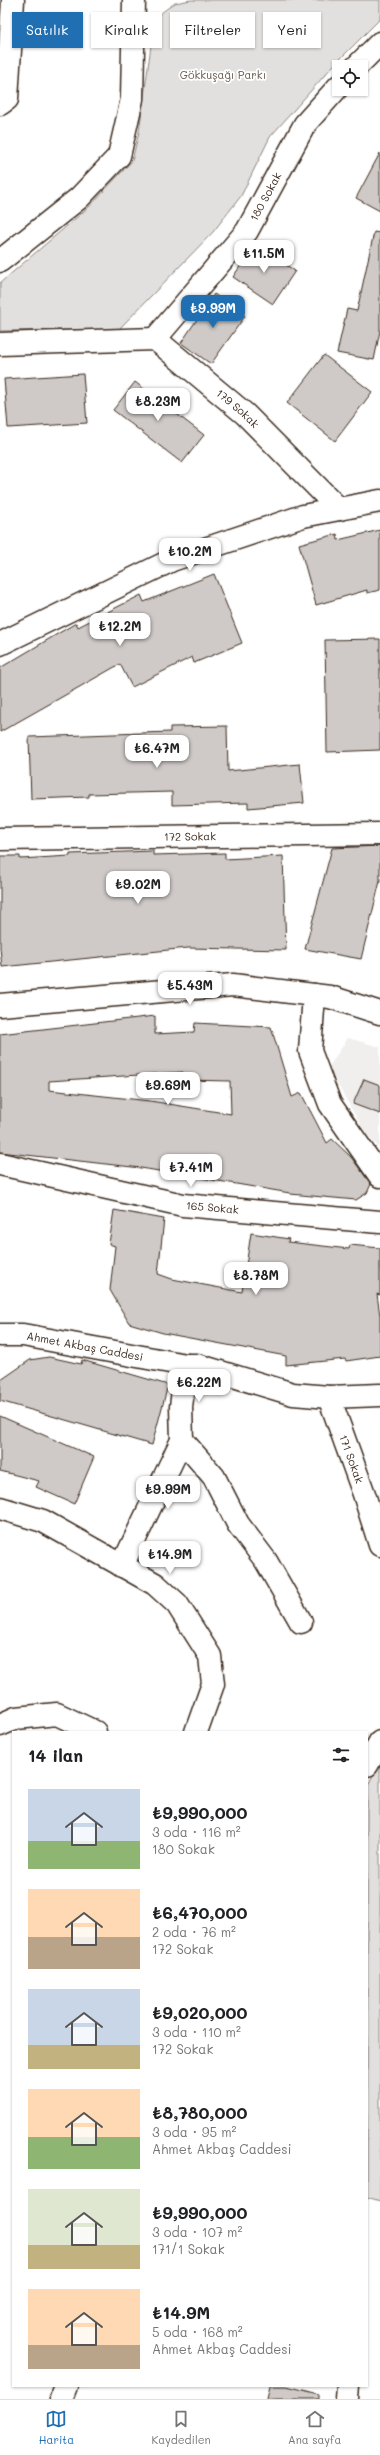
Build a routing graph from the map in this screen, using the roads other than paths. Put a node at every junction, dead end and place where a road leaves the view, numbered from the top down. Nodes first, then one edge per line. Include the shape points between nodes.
1 (13, 0) edge
2 (134, 0) edge
3 (380, 43) edge
4 (363, 60) edge
5 (332, 94) edge
6 (0, 104) edge
7 (0, 261) edge
8 (155, 339) junction
9 (0, 344) edge
10 (380, 501) edge
11 (339, 509) junction
12 (0, 644) edge
13 (380, 834) edge
14 (0, 839) edge
15 (314, 995) junction
16 (0, 1005) edge
17 (380, 1013) edge
18 (0, 1164) edge
19 (380, 1176) edge
20 (380, 1222) edge
21 (1, 1337) edge
22 (186, 1364) junction
23 (380, 1395) edge
24 (329, 1397) junction
25 (182, 1440) junction
26 (0, 1508) edge
27 (380, 1545) edge
28 (122, 1566) junction
29 (301, 1622) dead end
30 (0, 1725) edge
31 (93, 1731) edge
32 (196, 1731) edge
33 (380, 1742) edge
34 (368, 1763) edge
35 (66, 2387) edge
36 (348, 2387) edge
37 (61, 2399) edge
38 (347, 2399) edge

1 - 6 street via 7,99
2 - 7 street via 132,99 119,156 79,198
3 - 4 street
5 - 8 street, 180 Sokak via 305,124 246,231
8 - 9 street
8 - 11 street, 179 Sokak via 245,414
10 - 11 street
11 - 12 street via 304,516 172,560
13 - 14 street, 172 Sokak
15 - 16 street via 233,985
15 - 17 street via 330,997
15 - 19 street via 310,1051 312,1057 330,1104
18 - 20 street, 165 Sokak via 183,1205
21 - 22 street, Ahmet Akbaş Caddesi via 23,1335
22 - 24 street, Ahmet Akbaş Caddesi via 197,1365 293,1394
22 - 25 street via 181,1407
23 - 24 street, Ahmet Akbaş Caddesi
24 - 27 street, 171 Sokak
25 - 28 street
25 - 29 street via 214,1476 238,1524 266,1561
26 - 28 street via 43,1521
28 - 32 street via 155,1584 177,1604 210,1656 213,1684
30 - 31 street via 16,1718 57,1714
33 - 34 street
35 - 37 street
36 - 38 street

